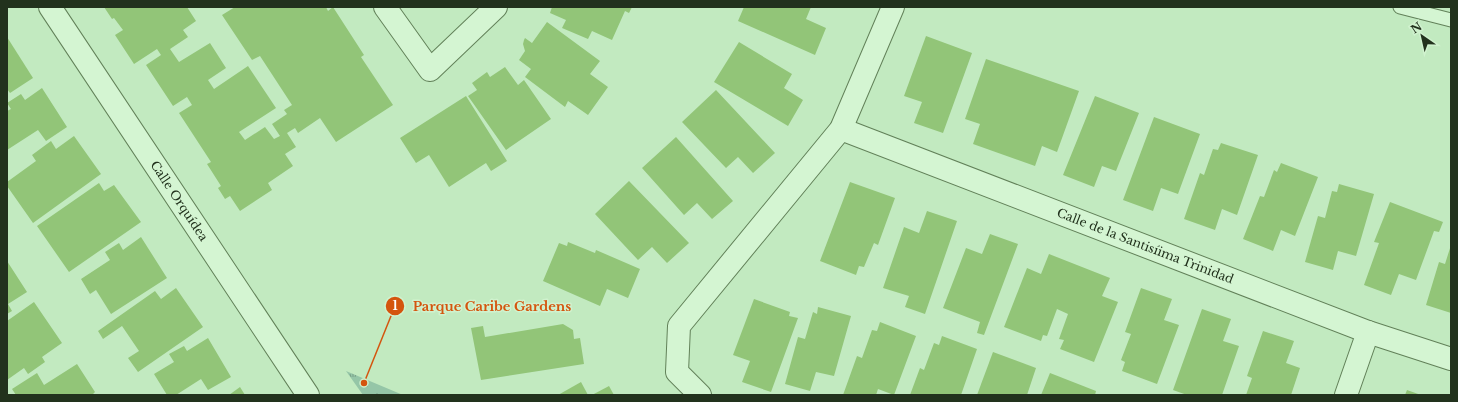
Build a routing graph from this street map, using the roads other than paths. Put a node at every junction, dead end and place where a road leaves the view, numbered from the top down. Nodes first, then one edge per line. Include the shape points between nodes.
1 (50, 7) edge
2 (385, 7) edge
3 (496, 7) edge
4 (893, 7) edge
5 (1400, 7) edge
6 (1451, 20) edge
7 (841, 129) junction
8 (1368, 332) junction
9 (1451, 359) edge
10 (308, 395) edge
11 (700, 395) edge
12 (1346, 395) edge

1 - 10 street, Calle Orquídea
2 - 3 street via 430,70
4 - 7 street
5 - 6 lane
7 - 8 street, Calle de la Santisíima Trinidad
7 - 11 street via 679,326 677,372
8 - 9 street, Calle de la Santisíima Trinidad
8 - 12 street

